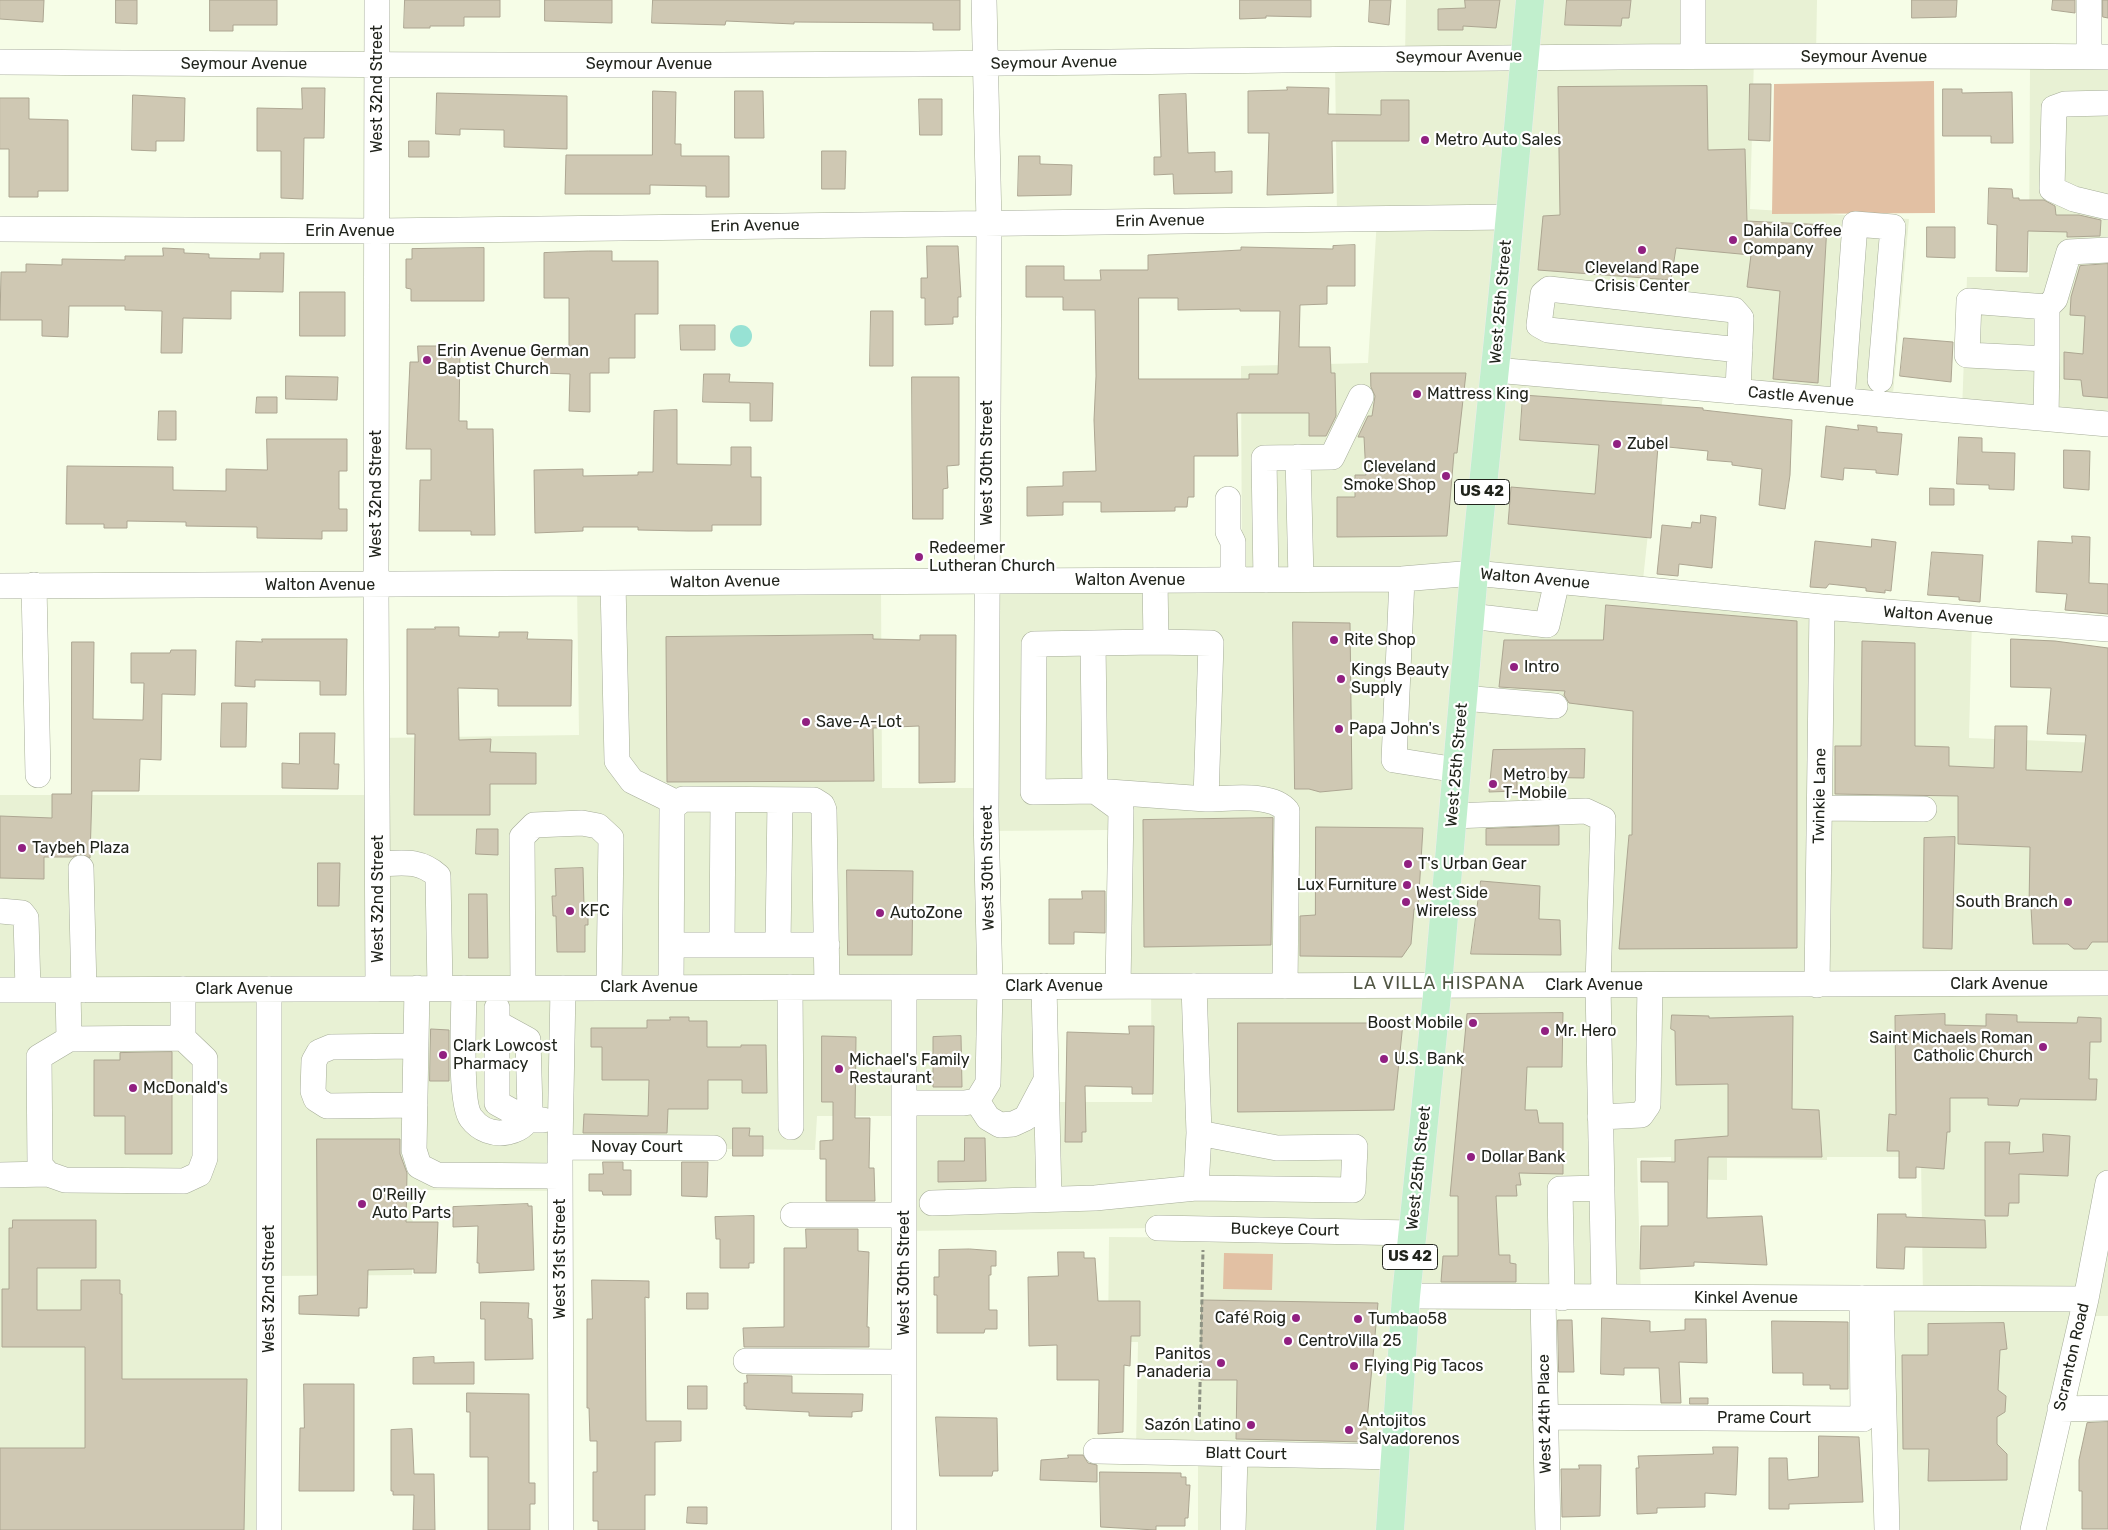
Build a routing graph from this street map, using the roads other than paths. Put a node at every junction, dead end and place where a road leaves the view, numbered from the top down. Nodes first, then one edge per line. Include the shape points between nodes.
1 (377, 0) edge
2 (984, 0) edge
3 (1530, 0) edge
4 (1693, 0) edge
5 (2089, 0) edge
6 (1525, 56) junction
7 (1693, 56) junction
8 (2098, 57) edge
9 (0, 62) edge
10 (985, 63) junction
11 (378, 65) junction
12 (2108, 103) edge
13 (2108, 206) edge
14 (1509, 217) junction
15 (989, 223) junction
16 (0, 229) edge
17 (378, 231) junction
18 (2108, 250) edge
19 (2047, 307) junction
20 (1740, 350) junction
21 (2047, 359) junction
22 (1495, 370) junction
23 (1880, 380) dead end
24 (1738, 392) junction
25 (1361, 397) dead end
26 (1842, 400) junction
27 (2046, 418) junction
28 (2108, 424) edge
29 (1298, 458) junction
30 (1228, 499) dead end
31 (1474, 573) junction
32 (986, 579) junction
33 (1402, 579) junction
34 (1155, 580) junction
35 (1233, 580) junction
36 (1266, 580) junction
37 (1301, 580) junction
38 (1557, 581) junction
39 (613, 583) junction
40 (376, 585) junction
41 (0, 586) edge
42 (34, 586) junction
43 (1822, 607) junction
44 (1470, 616) junction
45 (2108, 629) edge
46 (1156, 642) junction
47 (1093, 643) junction
48 (1463, 698) junction
49 (1555, 706) dead end
50 (1456, 770) junction
51 (38, 775) dead end
52 (1095, 791) junction
53 (1206, 799) junction
54 (723, 800) junction
55 (780, 800) junction
56 (677, 803) junction
57 (1820, 808) junction
58 (1924, 809) dead end
59 (1452, 816) junction
60 (378, 864) junction
61 (81, 868) dead end
62 (0, 911) edge
63 (672, 944) junction
64 (722, 945) junction
65 (778, 945) junction
66 (827, 945) junction
67 (2108, 983) edge
68 (1438, 985) junction
69 (1598, 985) junction
70 (1650, 985) junction
71 (1818, 985) junction
72 (1044, 986) junction
73 (1118, 986) junction
74 (1194, 986) junction
75 (1285, 986) junction
76 (609, 987) junction
77 (790, 987) junction
78 (828, 987) junction
79 (904, 987) junction
80 (990, 987) junction
81 (378, 988) junction
82 (440, 988) junction
83 (497, 988) junction
84 (523, 988) junction
85 (563, 988) junction
86 (672, 988) junction
87 (183, 989) junction
88 (269, 989) junction
89 (0, 990) edge
90 (28, 990) junction
91 (76, 990) junction
92 (497, 1023) junction
93 (183, 1038) junction
94 (69, 1039) junction
95 (416, 1046) junction
96 (1046, 1080) junction
97 (977, 1101) junction
98 (904, 1103) junction
99 (415, 1105) junction
100 (1600, 1117) junction
101 (528, 1120) junction
102 (560, 1120) junction
103 (791, 1127) dead end
104 (1199, 1133) junction
105 (560, 1146) junction
106 (714, 1148) dead end
107 (48, 1174) junction
108 (0, 1175) edge
109 (560, 1176) junction
110 (2108, 1183) edge
111 (1196, 1188) junction
112 (1602, 1188) junction
113 (1049, 1199) junction
114 (932, 1203) dead end
115 (793, 1215) dead end
116 (904, 1215) junction
117 (1158, 1228) dead end
118 (1412, 1233) junction
119 (2094, 1294) edge
120 (1406, 1296) junction
121 (1604, 1297) junction
122 (1552, 1298) junction
123 (1871, 1298) junction
124 (746, 1361) dead end
125 (904, 1362) junction
126 (2060, 1408) junction
127 (2108, 1408) edge
128 (1545, 1417) junction
129 (1096, 1451) dead end
130 (1235, 1454) junction
131 (1396, 1457) junction
132 (269, 1530) edge
133 (561, 1530) edge
134 (904, 1530) edge
135 (1233, 1530) edge
136 (1390, 1530) edge
137 (1548, 1530) edge
138 (1887, 1530) edge
139 (2033, 1530) edge

1 - 11 street, West 32nd Street
2 - 10 street, West 30th Street
3 - 6 main road, West 25th Street / US 42
4 - 7 street
5 - 8 street
6 - 7 street, Seymour Avenue
6 - 10 street, Seymour Avenue
6 - 14 main road, West 25th Street / US 42
7 - 8 street, Seymour Avenue
9 - 11 street, Seymour Avenue
10 - 11 street, Seymour Avenue
10 - 15 street, West 30th Street
11 - 17 street, West 32nd Street
12 - 13 street via 2065,104 2054,108 2052,189 2074,199
14 - 15 street, Erin Avenue
14 - 22 main road, West 25th Street / US 42
15 - 17 street, Erin Avenue
15 - 32 street, West 30th Street
16 - 17 street, Erin Avenue
17 - 40 street, West 32nd Street
18 - 19 street via 2069,252 2055,298
19 - 21 street
19 - 21 street via 1968,302 1967,355
20 - 20 street via 1741,318 1734,310 1549,289 1543,294 1540,326 1548,330
20 - 24 street
21 - 27 street
22 - 24 street, Castle Avenue
22 - 31 main road, West 25th Street / US 42
23 - 26 street via 1893,227 1856,224
24 - 26 street, Castle Avenue
25 - 29 street via 1332,457
26 - 27 street, Castle Avenue
27 - 28 street, Castle Avenue
29 - 36 street via 1264,458
29 - 37 street
30 - 35 street
31 - 33 street, Walton Avenue
31 - 38 street, Walton Avenue
31 - 44 main road, West 25th Street / US 42
32 - 34 street, Walton Avenue
32 - 39 street, Walton Avenue
32 - 80 street, West 30th Street
33 - 37 street, Walton Avenue
33 - 50 street via 1394,760
34 - 35 street, Walton Avenue
34 - 46 street
35 - 36 street, Walton Avenue
36 - 37 street, Walton Avenue
38 - 43 street, Walton Avenue
38 - 44 street via 1547,625
39 - 40 street, Walton Avenue
39 - 56 street via 617,761 632,780
40 - 42 street, Walton Avenue
40 - 60 street, West 32nd Street
41 - 42 street, Walton Avenue
42 - 51 street
43 - 45 street, Walton Avenue
43 - 57 street, Twinkie Lane
44 - 48 main road, West 25th Street / US 42
46 - 47 street
46 - 53 street via 1211,643
47 - 52 street
47 - 52 street via 1034,644 1033,792
48 - 49 street
48 - 50 main road, West 25th Street / US 42
50 - 59 main road, West 25th Street / US 42
52 - 53 street
52 - 73 street via 1121,810
53 - 75 street via 1272,799 1287,811
54 - 55 street
54 - 56 street via 683,799
54 - 64 street
55 - 65 street
55 - 66 street via 814,800 824,810
56 - 63 street via 672,808
57 - 58 street
57 - 71 street, Twinkie Lane
59 - 68 main road, West 25th Street / US 42
59 - 69 street via 1586,811 1603,819
60 - 81 street, West 32nd Street
60 - 82 street via 416,863 428,866 438,876
61 - 91 street
62 - 90 street via 22,913 26,918
63 - 64 street
63 - 86 street
64 - 65 street
65 - 66 street
66 - 78 street
67 - 71 street, Clark Avenue
68 - 69 street, Clark Avenue
68 - 75 street, Clark Avenue
68 - 118 main road, West 25th Street / US 42
69 - 70 street, Clark Avenue
69 - 100 street
70 - 71 street, Clark Avenue
70 - 100 street via 1648,1105 1641,1115
72 - 73 street, Clark Avenue
72 - 80 street, Clark Avenue
72 - 96 street
73 - 74 street, Clark Avenue
74 - 75 street, Clark Avenue
74 - 104 street
76 - 84 street via 611,838 598,826 582,823 534,825 522,837
76 - 85 street, Clark Avenue
76 - 86 street, Clark Avenue
77 - 78 street, Clark Avenue
77 - 86 street, Clark Avenue
77 - 103 street
78 - 79 street, Clark Avenue
79 - 80 street, Clark Avenue
79 - 98 street, West 30th Street
80 - 97 street, West 30th Street via 988,1082
81 - 82 street, Clark Avenue
81 - 88 street, Clark Avenue
82 - 83 street, Clark Avenue
82 - 95 street
82 - 101 street via 470,1117 486,1132 520,1129
83 - 84 street, Clark Avenue
83 - 92 street
84 - 85 street, Clark Avenue
85 - 102 street, West 31st Street
87 - 88 street, Clark Avenue
87 - 91 street, Clark Avenue
87 - 93 street
88 - 132 street, West 32nd Street
89 - 90 street, Clark Avenue
90 - 91 street, Clark Avenue
91 - 94 street
92 - 101 street via 498,1104
92 - 101 street via 528,1040
93 - 94 street
93 - 107 street via 206,1059 205,1158 199,1174 184,1181 66,1180
94 - 107 street via 39,1058 39,1157 40,1165
95 - 99 street
95 - 99 street via 331,1047 319,1052 314,1061 313,1091 316,1099 327,1106
96 - 97 street via 1026,1118 1013,1124 1000,1125 988,1118
96 - 113 street
97 - 98 street via 964,1104
98 - 116 street, West 30th Street
99 - 109 street via 414,1150 419,1166 437,1175
100 - 112 street
101 - 102 street
102 - 105 street, West 31st Street
104 - 111 street
104 - 111 street via 1277,1148 1355,1147 1353,1190
105 - 106 street, Novay Court
105 - 109 street, West 31st Street
107 - 108 street
109 - 133 street, West 31st Street
110 - 119 street, Scranton Road
111 - 113 street
112 - 121 street
112 - 122 street, West 24th Place via 1560,1189
113 - 114 street
115 - 116 street
116 - 125 street, West 30th Street
117 - 118 street, Buckeye Court
118 - 120 main road, West 25th Street / US 42
119 - 123 street, Kinkel Avenue
119 - 126 street, Scranton Road
120 - 122 street, Kinkel Avenue
120 - 131 main road, West 25th Street / US 42
121 - 122 street, Kinkel Avenue
121 - 123 street, Kinkel Avenue
122 - 128 street, West 24th Place
123 - 128 street, Prame Court via 1863,1419
123 - 138 street
124 - 125 street
125 - 134 street, West 30th Street
126 - 127 street
126 - 139 street, Scranton Road
128 - 137 street, West 24th Place
129 - 130 street, Blatt Court
130 - 131 street, Blatt Court
130 - 135 street
131 - 136 main road, West 25th Street / US 42

